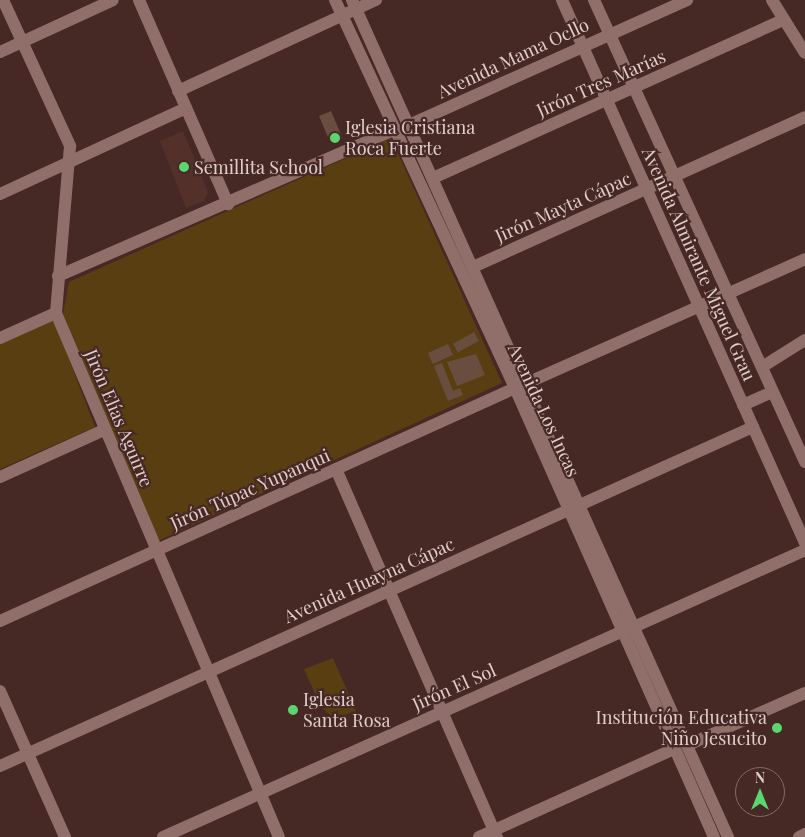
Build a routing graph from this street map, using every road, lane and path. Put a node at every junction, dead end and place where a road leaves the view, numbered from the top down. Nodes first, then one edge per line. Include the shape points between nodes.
1 (4, 0) edge
2 (112, 0) edge
3 (139, 0) edge
4 (336, 0) edge
5 (376, 0) edge
6 (562, 0) edge
7 (594, 0) edge
8 (688, 0) edge
9 (772, 0) edge
10 (355, 5) edge
11 (343, 16) junction
12 (783, 20) junction
13 (609, 33) junction
14 (23, 41) junction
15 (582, 46) junction
16 (0, 52) edge
17 (805, 53) edge
18 (634, 87) junction
19 (178, 90) junction
20 (606, 99) junction
21 (186, 108) junction
22 (805, 117) edge
23 (408, 125) junction
24 (394, 130) junction
25 (70, 163) junction
26 (674, 176) junction
27 (433, 178) junction
28 (646, 188) junction
29 (0, 194) edge
30 (228, 204) junction
31 (805, 259) edge
32 (474, 267) junction
33 (58, 276) junction
34 (729, 295) junction
35 (699, 307) junction
36 (56, 313) junction
37 (0, 338) edge
38 (805, 340) edge
39 (762, 367) junction
40 (521, 386) junction
41 (772, 392) junction
42 (743, 405) junction
43 (753, 427) junction
44 (104, 430) junction
45 (805, 462) edge
46 (336, 469) junction
47 (0, 478) edge
48 (582, 504) junction
49 (570, 509) junction
50 (805, 543) edge
51 (156, 550) junction
52 (805, 550) edge
53 (389, 591) junction
54 (0, 621) edge
55 (636, 626) junction
56 (623, 631) junction
57 (209, 672) junction
58 (0, 691) edge
59 (805, 693) edge
60 (442, 711) junction
61 (688, 745) junction
62 (674, 749) junction
63 (28, 753) junction
64 (0, 766) edge
65 (261, 794) junction
66 (495, 834) edge
67 (805, 834) edge
68 (65, 837) edge
69 (163, 837) edge
70 (279, 837) edge
71 (478, 837) edge
72 (714, 837) edge
73 (728, 837) edge
74 (799, 837) edge

1 - 14 street, Jirón Elías Aguirre
2 - 14 street
3 - 19 street
4 - 11 street, Avenida Los Incas
5 - 10 street
6 - 15 street, Avenida Almirante Miguel Grau
7 - 13 street, Avenida Almirante Miguel Grau
8 - 13 street, Avenida Mama Ocllo
9 - 12 street
10 - 11 street
10 - 23 street, Avenida Los Incas
11 - 19 street
11 - 24 street, Avenida Los Incas
12 - 17 street
12 - 18 street, Jirón Tres Marías
13 - 15 street, Avenida Mama Ocllo
13 - 18 street, Avenida Almirante Miguel Grau
14 - 16 street
14 - 25 street, Jirón Elías Aguirre via 66,129
15 - 20 street, Avenida Almirante Miguel Grau
15 - 23 street, Avenida Mama Ocllo
18 - 20 street, Jirón Tres Marías
18 - 26 street, Avenida Almirante Miguel Grau
19 - 21 street
20 - 27 street, Jirón Tres Marías
20 - 28 street, Avenida Almirante Miguel Grau
21 - 25 street
21 - 30 street
22 - 26 street, Jirón Mayta Cápac
23 - 27 street, Avenida Los Incas
24 - 30 street
24 - 40 street, Avenida Los Incas
25 - 29 street
25 - 33 street, Jirón Elías Aguirre
26 - 28 street, Jirón Mayta Cápac
26 - 34 street, Avenida Almirante Miguel Grau
27 - 32 street, Avenida Los Incas
28 - 32 street, Jirón Mayta Cápac
28 - 35 street, Avenida Almirante Miguel Grau
30 - 33 street
31 - 34 street, Jirón Túpac Yupanqui
32 - 40 street, Avenida Los Incas
33 - 36 street, Jirón Elías Aguirre
34 - 35 street, Jirón Túpac Yupanqui
34 - 39 street, Avenida Almirante Miguel Grau
35 - 40 street, Jirón Túpac Yupanqui
35 - 42 street, Avenida Almirante Miguel Grau
36 - 37 street
36 - 44 street, Jirón Elías Aguirre
38 - 39 street
39 - 41 street, Avenida Almirante Miguel Grau
40 - 46 street, Jirón Túpac Yupanqui
40 - 48 street, Avenida Los Incas
40 - 49 street, Avenida Los Incas
41 - 42 street
41 - 45 street, Avenida Almirante Miguel Grau
42 - 43 street, Avenida Almirante Miguel Grau
43 - 48 street, Avenida Huayna Cápac
43 - 50 street, Avenida Almirante Miguel Grau
44 - 47 street
44 - 51 street, Jirón Elías Aguirre
46 - 51 street, Jirón Túpac Yupanqui
46 - 53 street
48 - 49 street, Avenida Huayna Cápac
48 - 55 street, Avenida Los Incas
49 - 53 street, Avenida Huayna Cápac
49 - 56 street, Avenida Los Incas
51 - 54 street, Jirón Túpac Yupanqui
51 - 57 street, Jirón Elías Aguirre
52 - 55 street
53 - 57 street, Avenida Huayna Cápac
53 - 60 street
55 - 61 street, Avenida Los Incas
56 - 60 street, Jirón El Sol
56 - 62 street, Avenida Los Incas
57 - 63 street, Avenida Huayna Cápac
57 - 65 street, Jirón Elías Aguirre
58 - 63 street
59 - 61 street
60 - 65 street, Jirón El Sol
60 - 66 street
61 - 73 street, Avenida Los Incas
62 - 66 street
62 - 72 street, Avenida Los Incas
63 - 64 street, Avenida Huayna Cápac
63 - 68 street
65 - 69 street, Jirón El Sol
65 - 70 street, Jirón Elías Aguirre
66 - 71 street
67 - 74 street

